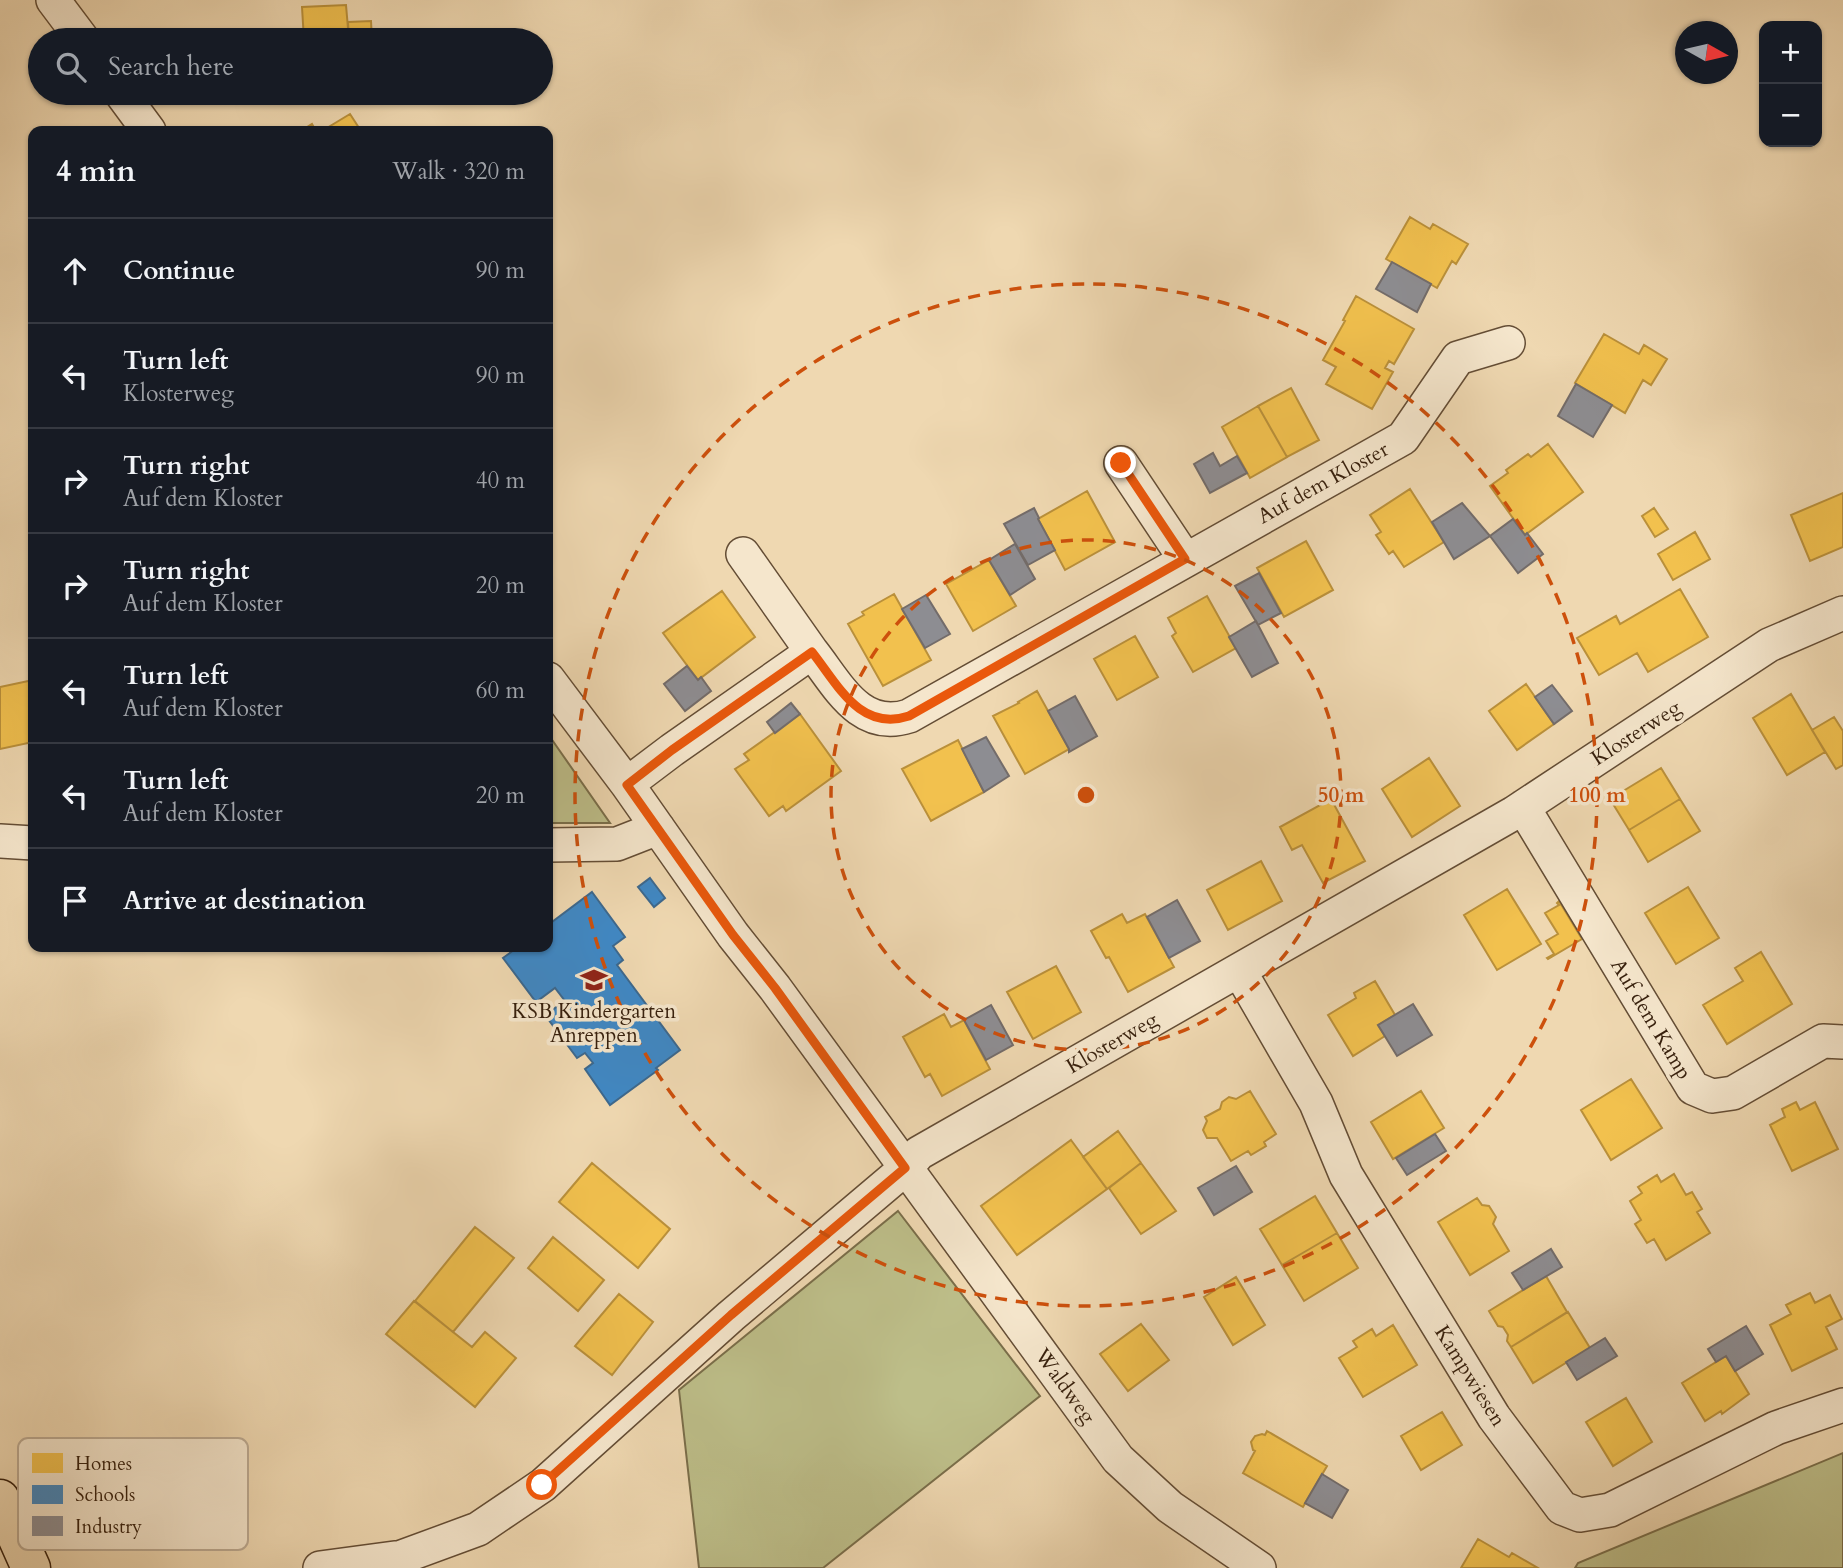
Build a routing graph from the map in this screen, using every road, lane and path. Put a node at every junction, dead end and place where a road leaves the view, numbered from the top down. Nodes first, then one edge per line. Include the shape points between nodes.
1 (54, 0) edge
2 (74, 28) edge
3 (130, 105) edge
4 (145, 126) edge
5 (1508, 342) dead end
6 (1121, 463) dead end
7 (743, 554) dead end
8 (1185, 559) junction
9 (1843, 613) edge
10 (812, 652) junction
11 (553, 686) edge
12 (627, 785) junction
13 (1523, 807) junction
14 (658, 828) junction
15 (0, 841) edge
16 (28, 843) edge
17 (553, 845) edge
18 (1239, 970) junction
19 (1843, 1042) edge
20 (905, 1168) junction
21 (1843, 1405) edge
22 (0, 1499) edge
23 (18, 1539) edge
24 (23, 1550) edge
25 (31, 1568) edge
26 (320, 1568) edge
27 (1259, 1568) edge

1 - 2 street
3 - 4 street
5 - 8 street, Auf dem Kloster via 1458,358 1403,438
6 - 8 street
7 - 10 street, Auf dem Kloster
8 - 10 street, Auf dem Kloster via 898,720 886,720 853,705
9 - 13 street, Klosterweg via 1769,645
10 - 12 street
11 - 12 street
12 - 14 street
13 - 18 street, Klosterweg
13 - 19 street, Auf dem Kamp via 1693,1088 1712,1096 1733,1093 1823,1041
14 - 17 street via 617,844
14 - 20 street
15 - 16 street
18 - 20 street, Klosterweg via 919,1153
18 - 21 street, Kampwiesen via 1317,1102 1346,1175 1494,1417 1562,1507 1580,1515 1611,1510 1776,1428
20 - 26 street, Klosterweg via 731,1315 542,1485 500,1514 478,1529 402,1557
20 - 27 street, Waldweg via 1118,1459 1170,1507
22 - 23 main road
24 - 25 main road

